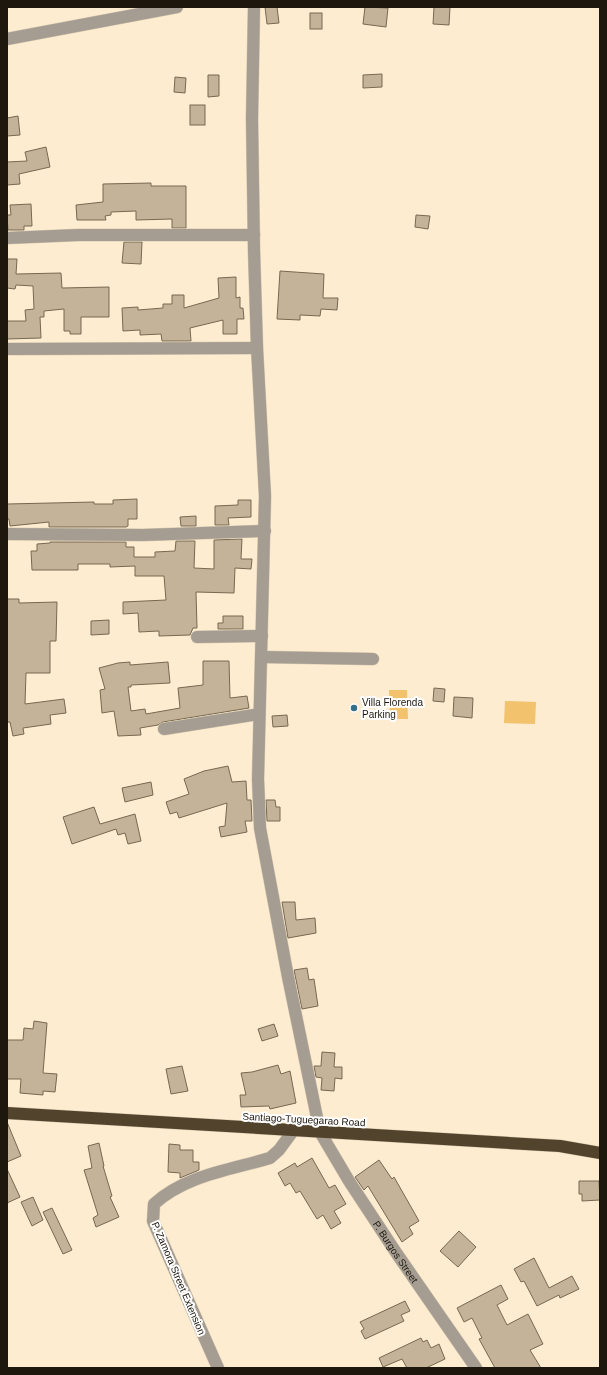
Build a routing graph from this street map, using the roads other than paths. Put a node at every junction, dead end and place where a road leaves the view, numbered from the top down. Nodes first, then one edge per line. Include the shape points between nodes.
1 (177, 7) edge
2 (254, 7) edge
3 (7, 39) edge
4 (254, 235) junction
5 (7, 238) edge
6 (7, 348) edge
7 (257, 348) junction
8 (265, 531) junction
9 (7, 534) edge
10 (262, 636) junction
11 (197, 637) dead end
12 (262, 657) junction
13 (373, 659) dead end
14 (259, 714) junction
15 (164, 729) dead end
16 (7, 1113) edge
17 (293, 1130) junction
18 (320, 1132) junction
19 (600, 1153) edge
20 (218, 1368) edge
21 (476, 1368) edge

1 - 3 street
2 - 4 street, P. Burgos Street
4 - 5 street via 78,235
4 - 7 street, P. Burgos Street
6 - 7 street
7 - 8 street, P. Burgos Street
8 - 9 street via 143,535
8 - 10 street, P. Burgos Street
10 - 11 street
10 - 12 street, P. Burgos Street
12 - 13 street
12 - 14 street, P. Burgos Street
14 - 15 street
14 - 18 street, P. Burgos Street via 260,828
16 - 17 highway, Santiago-Tuguegarao Road
17 - 18 highway, Santiago-Tuguegarao Road
17 - 20 street, P. Zamora Street Extension via 270,1158 186,1183 167,1193 154,1204 153,1221
18 - 19 highway, Santiago-Tuguegarao Road via 560,1146
18 - 21 street, P. Burgos Street via 349,1181

